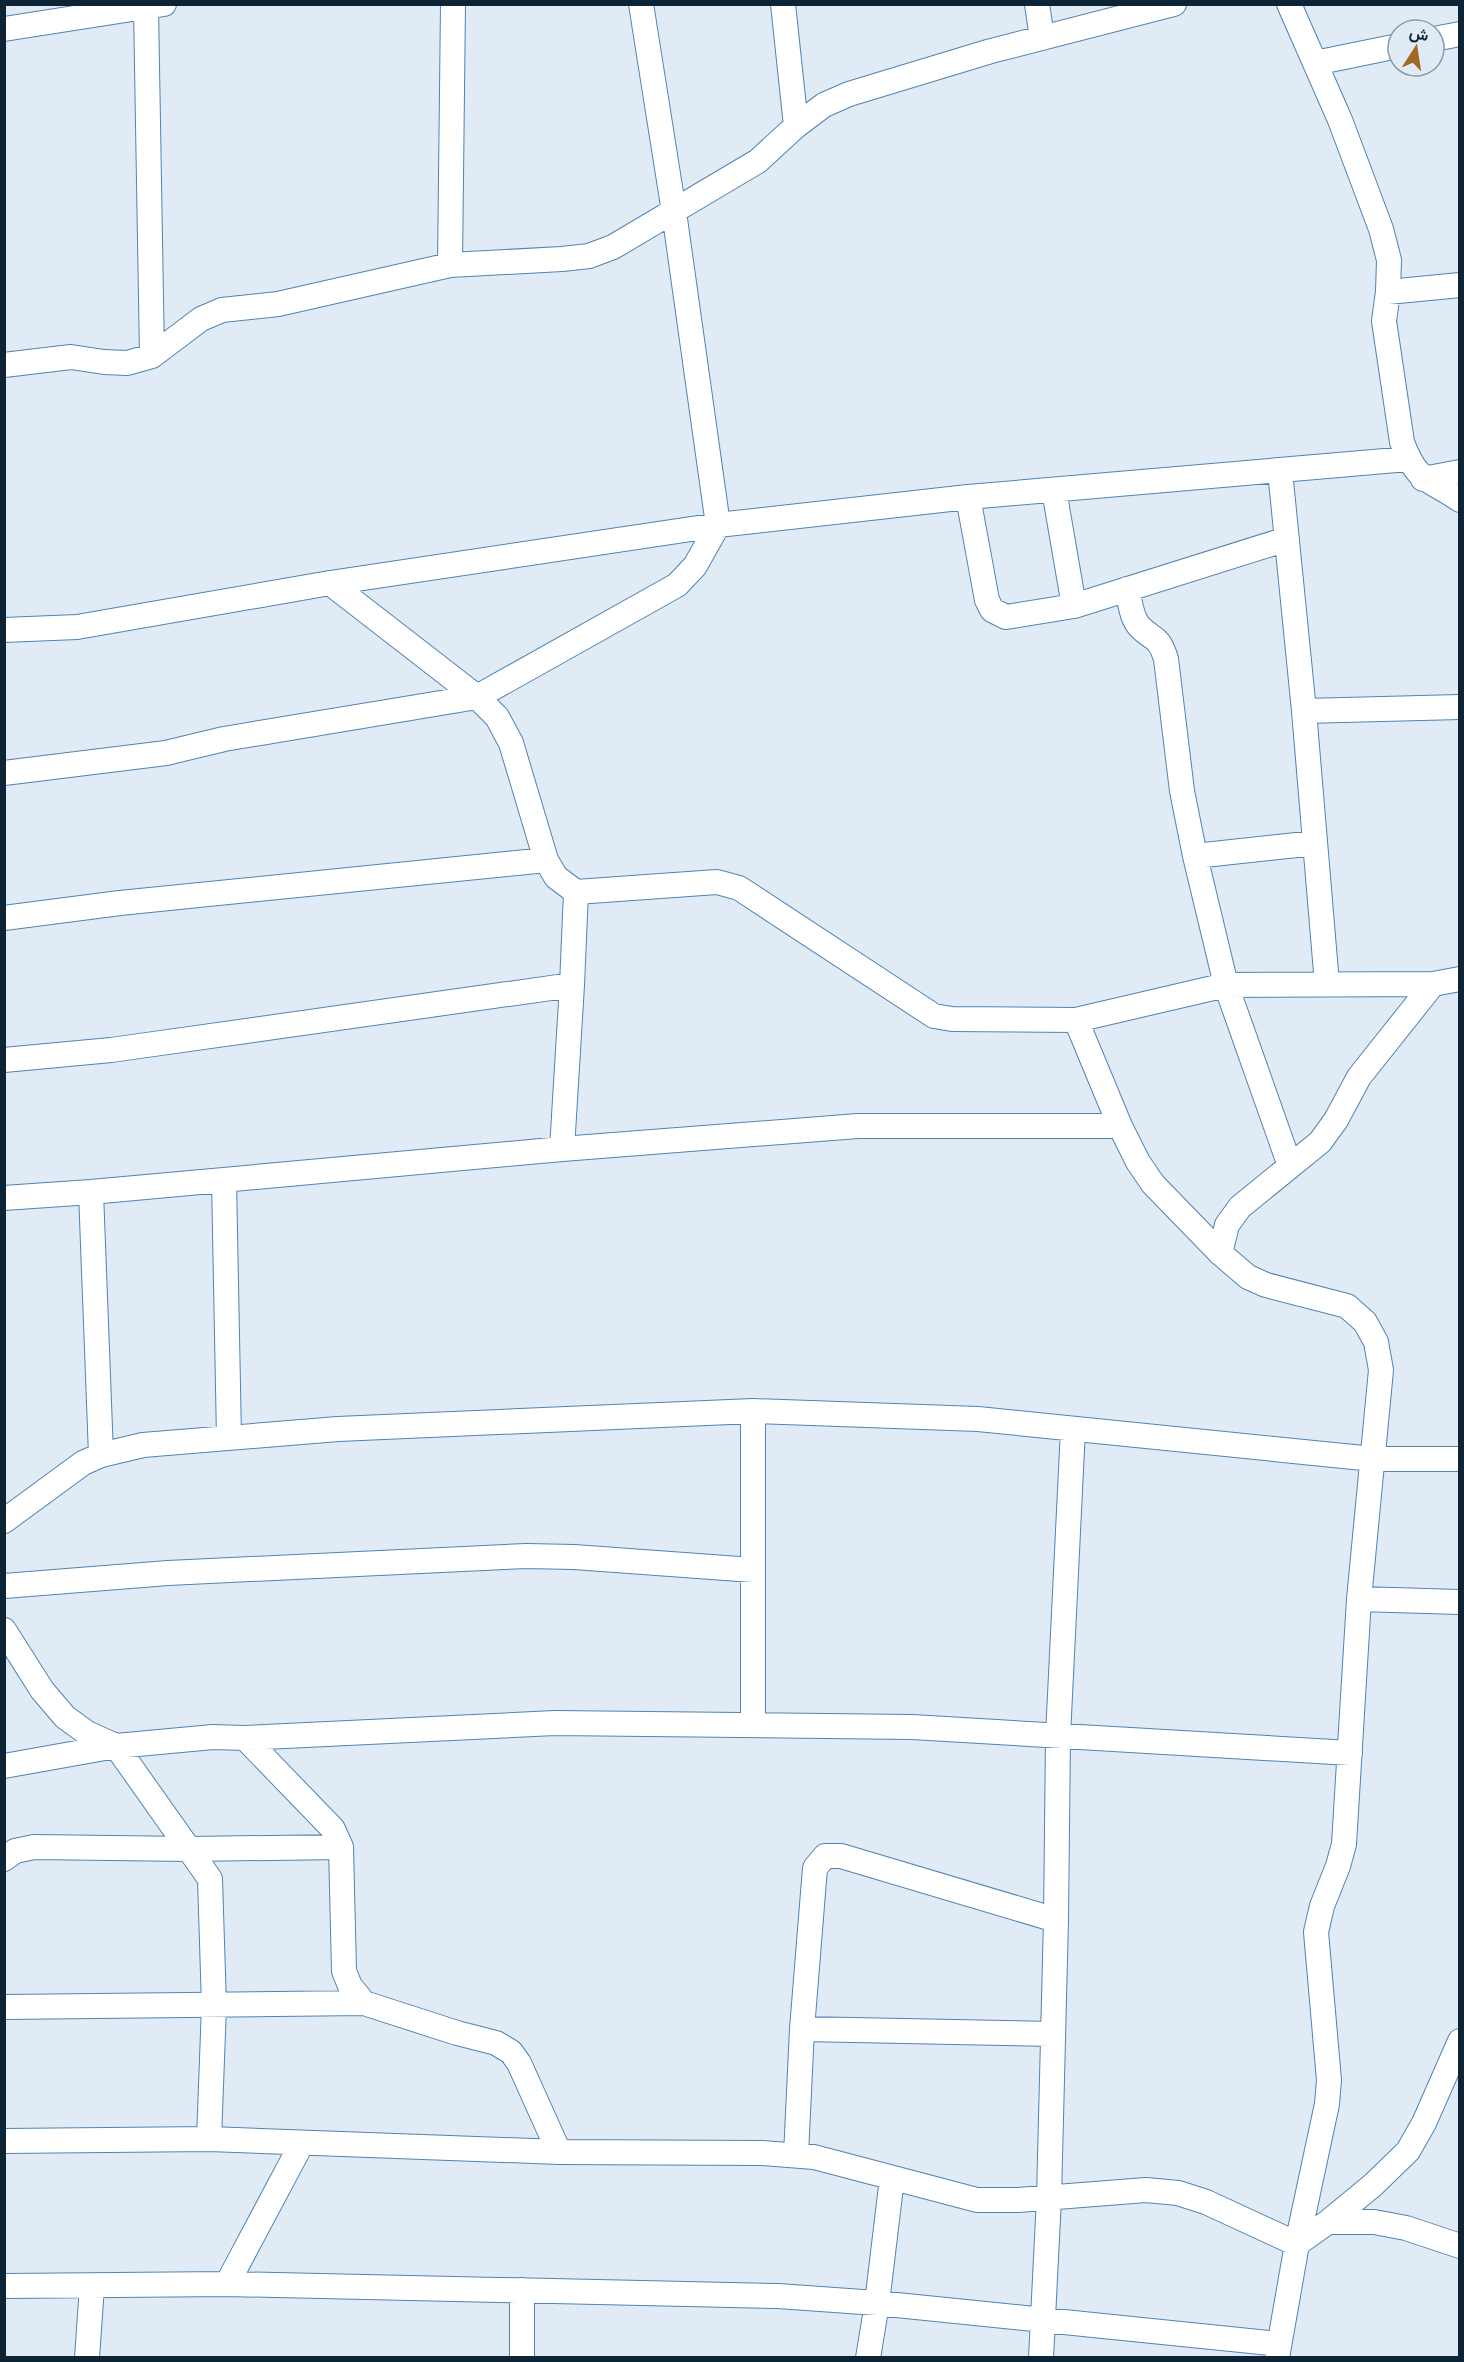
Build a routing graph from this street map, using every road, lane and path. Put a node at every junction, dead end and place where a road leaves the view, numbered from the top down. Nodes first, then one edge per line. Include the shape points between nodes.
1 (453, 4) edge
2 (641, 4) edge
3 (783, 4) edge
4 (1037, 4) edge
5 (1174, 4) edge
6 (1289, 4) edge
7 (155, 6) edge
8 (4, 29) edge
9 (1042, 38) junction
10 (1386, 48) edge
11 (1315, 63) junction
12 (796, 126) junction
13 (674, 212) junction
14 (450, 265) junction
15 (1460, 285) edge
16 (1388, 292) junction
17 (152, 356) junction
18 (4, 365) edge
19 (1408, 459) junction
20 (1280, 471) junction
21 (1460, 472) edge
22 (1423, 479) junction
23 (1054, 490) junction
24 (968, 497) junction
25 (1460, 500) edge
26 (718, 525) junction
27 (1287, 539) junction
28 (330, 583) junction
29 (1127, 589) junction
30 (1074, 606) junction
31 (4, 630) edge
32 (477, 697) junction
33 (1460, 707) edge
34 (1304, 711) junction
35 (4, 773) edge
36 (1315, 843) junction
37 (1195, 856) junction
38 (546, 860) junction
39 (576, 892) junction
40 (4, 918) edge
41 (1460, 979) edge
42 (1328, 984) junction
43 (1433, 984) junction
44 (573, 985) junction
45 (1226, 985) junction
46 (1076, 1020) junction
47 (4, 1060) edge
48 (1120, 1126) junction
49 (562, 1149) junction
50 (1290, 1166) junction
51 (224, 1180) junction
52 (91, 1192) junction
53 (4, 1198) edge
54 (1220, 1253) junction
55 (753, 1411) junction
56 (1073, 1429) junction
57 (229, 1438) junction
58 (101, 1455) junction
59 (1373, 1459) junction
60 (1460, 1459) edge
61 (4, 1521) edge
62 (753, 1570) junction
63 (4, 1586) edge
64 (1359, 1599) junction
65 (1460, 1602) edge
66 (4, 1630) edge
67 (753, 1725) junction
68 (1058, 1736) junction
69 (245, 1738) junction
70 (116, 1746) junction
71 (1350, 1753) junction
72 (4, 1766) edge
73 (341, 1847) junction
74 (189, 1850) junction
75 (4, 1859) edge
76 (1056, 1920) junction
77 (364, 2003) junction
78 (214, 2006) junction
79 (4, 2007) edge
80 (802, 2029) junction
81 (1052, 2034) junction
82 (1460, 2042) edge
83 (209, 2139) junction
84 (4, 2140) edge
85 (302, 2143) junction
86 (559, 2152) junction
87 (796, 2155) junction
88 (892, 2178) junction
89 (1049, 2198) junction
90 (1328, 2222) junction
91 (1297, 2244) junction
92 (1460, 2247) edge
93 (227, 2284) junction
94 (4, 2286) edge
95 (92, 2286) junction
96 (522, 2290) junction
97 (877, 2303) junction
98 (1045, 2320) junction
99 (1278, 2351) edge
100 (87, 2358) edge
101 (522, 2358) edge
102 (868, 2358) edge
103 (1041, 2358) edge

1 - 14 street
2 - 13 street
3 - 12 street
4 - 9 street
5 - 9 street
6 - 11 street
7 - 8 street
7 - 17 street
9 - 12 street via 849,94 824,105
10 - 11 street
11 - 16 street via 1381,229 1389,260
12 - 13 street via 758,161
13 - 14 street via 613,247 589,256
13 - 26 street
14 - 17 street via 278,304 222,310 201,319
15 - 16 street
16 - 19 street via 1384,321
17 - 18 street via 128,363 71,357
19 - 20 street
19 - 22 street
20 - 23 street
20 - 27 street
21 - 22 street
22 - 25 street
23 - 24 street
23 - 30 street
24 - 26 street
24 - 30 street via 992,610 1006,616
26 - 28 street
26 - 32 street via 695,566 676,585
27 - 29 street
27 - 34 street
28 - 31 street via 77,627
28 - 32 street
29 - 30 street
29 - 37 street via 1134,619 1154,636 1166,658 1182,791
32 - 35 street via 224,739 166,753
32 - 38 street via 497,717 511,743
33 - 34 street
34 - 36 street
36 - 37 street
36 - 42 street
37 - 45 street
38 - 39 street via 556,877
38 - 40 street
39 - 44 street
39 - 46 street via 717,882 739,888 765,904 934,1016
41 - 43 street
42 - 43 street
42 - 45 street
43 - 50 street via 1359,1077 1320,1142
44 - 47 street via 111,1050
44 - 49 street
45 - 46 street
45 - 50 street
46 - 48 street
48 - 49 street via 858,1126
48 - 54 street via 1153,1184
49 - 51 street
50 - 54 street via 1240,1207 1227,1225
51 - 52 street
51 - 57 street
52 - 53 street
52 - 58 street
54 - 59 street via 1248,1277 1347,1306 1365,1322 1376,1342 1381,1370
55 - 56 street via 978,1419
55 - 57 street via 338,1429
55 - 62 street
56 - 59 street
56 - 68 street
57 - 58 street via 143,1445
58 - 61 street via 83,1463
59 - 60 street
59 - 64 street
62 - 63 street via 526,1556
62 - 67 street
64 - 65 street
64 - 71 street
66 - 70 street via 65,1718
67 - 68 street via 912,1727
67 - 69 street via 555,1723
68 - 71 street
68 - 76 street
69 - 70 street
69 - 73 street via 333,1829
70 - 72 street
70 - 74 street
71 - 91 street via 1344,1844 1316,1932 1329,2080 1327,2104
73 - 74 street
73 - 77 street via 344,1971
74 - 75 street via 34,1847 15,1851
74 - 78 street via 210,1879
76 - 80 street via 841,1856 825,1856 815,1868
76 - 81 street
77 - 78 street
77 - 86 street via 496,2043 511,2052
78 - 79 street
78 - 83 street
80 - 81 street
80 - 87 street
81 - 89 street
82 - 90 street via 1408,2151
83 - 84 street
83 - 85 street
85 - 86 street
85 - 93 street
86 - 87 street
87 - 88 street
88 - 89 street via 976,2200
88 - 97 street
89 - 91 street via 1146,2190 1178,2193
89 - 98 street
90 - 91 street
90 - 92 street via 1374,2222 1406,2228
91 - 99 street
93 - 95 street
93 - 96 street
94 - 95 street
95 - 100 street
96 - 97 street via 778,2296
96 - 101 street
97 - 98 street
97 - 102 street
98 - 99 street
98 - 103 street

